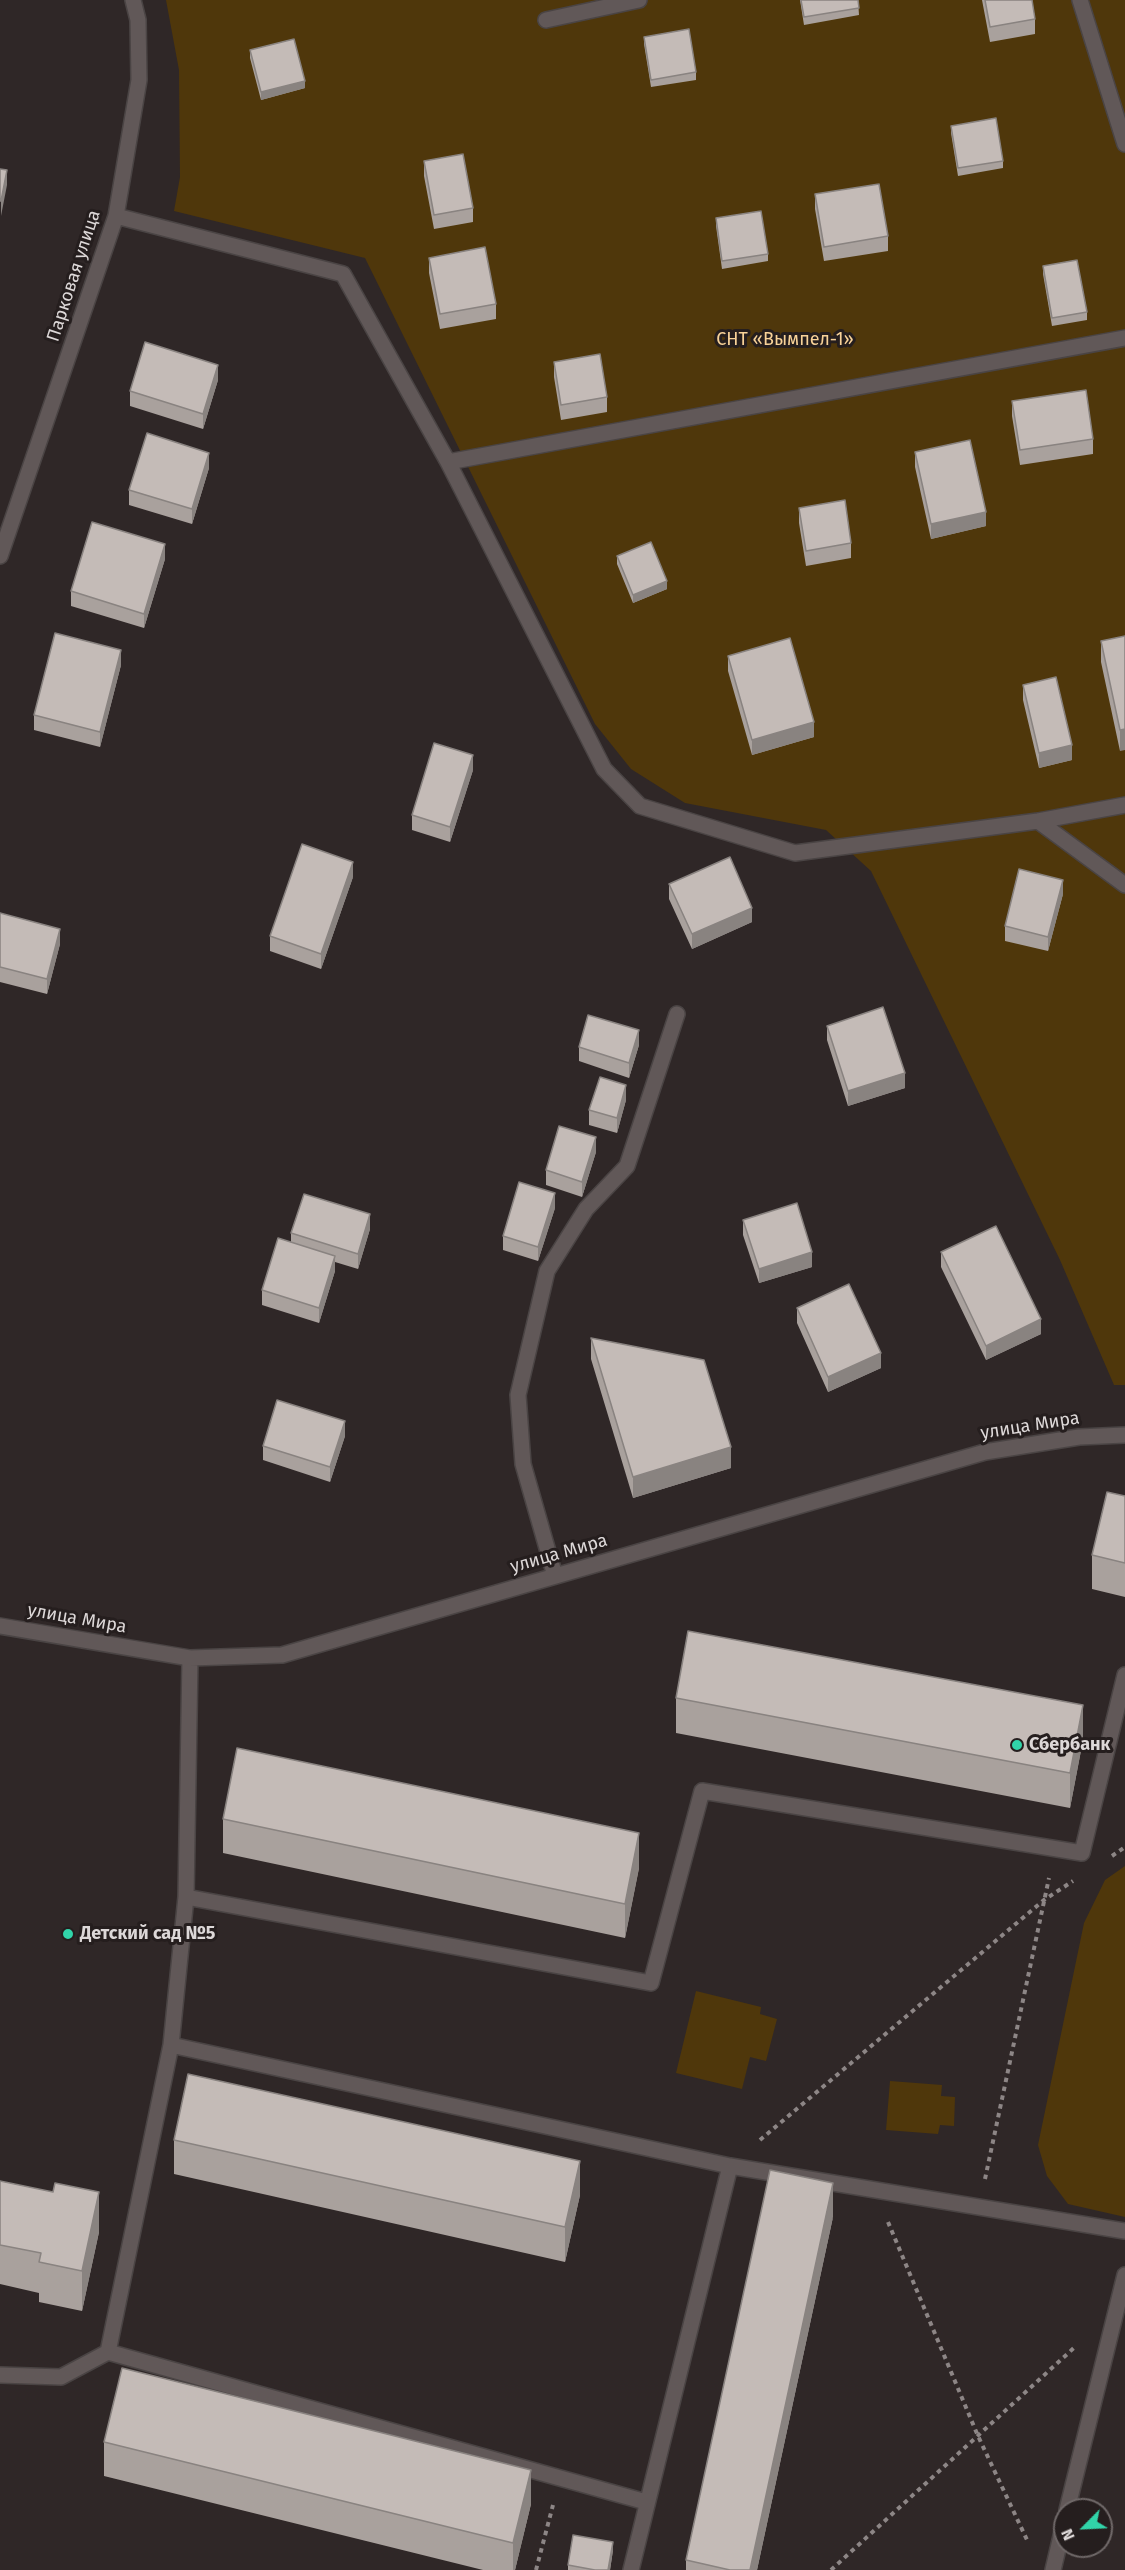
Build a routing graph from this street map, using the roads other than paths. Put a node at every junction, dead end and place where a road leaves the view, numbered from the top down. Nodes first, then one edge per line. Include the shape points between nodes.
1 (133, 0) edge
2 (639, 0) edge
3 (1080, 0) edge
4 (546, 20) dead end
5 (1125, 144) edge
6 (116, 216) junction
7 (1125, 338) edge
8 (448, 462) junction
9 (0, 556) edge
10 (1125, 805) edge
11 (1038, 821) junction
12 (1125, 885) edge
13 (677, 1014) dead end
14 (1125, 1435) edge
15 (555, 1576) junction
16 (0, 1626) edge
17 (190, 1658) junction
18 (1125, 1675) edge
19 (186, 1897) junction
20 (171, 2045) junction
21 (730, 2166) junction
22 (1125, 2230) edge
23 (1125, 2275) edge
24 (108, 2352) junction
25 (0, 2375) edge
26 (1070, 2498) edge
27 (646, 2502) junction
28 (631, 2570) edge

1 - 6 street, Парковая улица via 138,20 139,80
2 - 4 street
3 - 5 street
6 - 8 street via 343,274
6 - 9 street, Парковая улица
7 - 8 street
8 - 11 street via 604,769 640,806 795,853
10 - 11 street
11 - 12 street
13 - 15 street via 627,1166 586,1209 547,1270 518,1395 523,1464
14 - 15 street, улица Мира via 1079,1437 985,1452
15 - 17 street, улица Мира via 282,1655
16 - 17 street, улица Мира
17 - 19 street
18 - 19 street via 1082,1853 702,1791 651,1983
19 - 20 street
20 - 21 street
20 - 24 street
21 - 22 street
21 - 27 street
23 - 26 street
24 - 25 street via 61,2378
24 - 27 street
27 - 28 street

